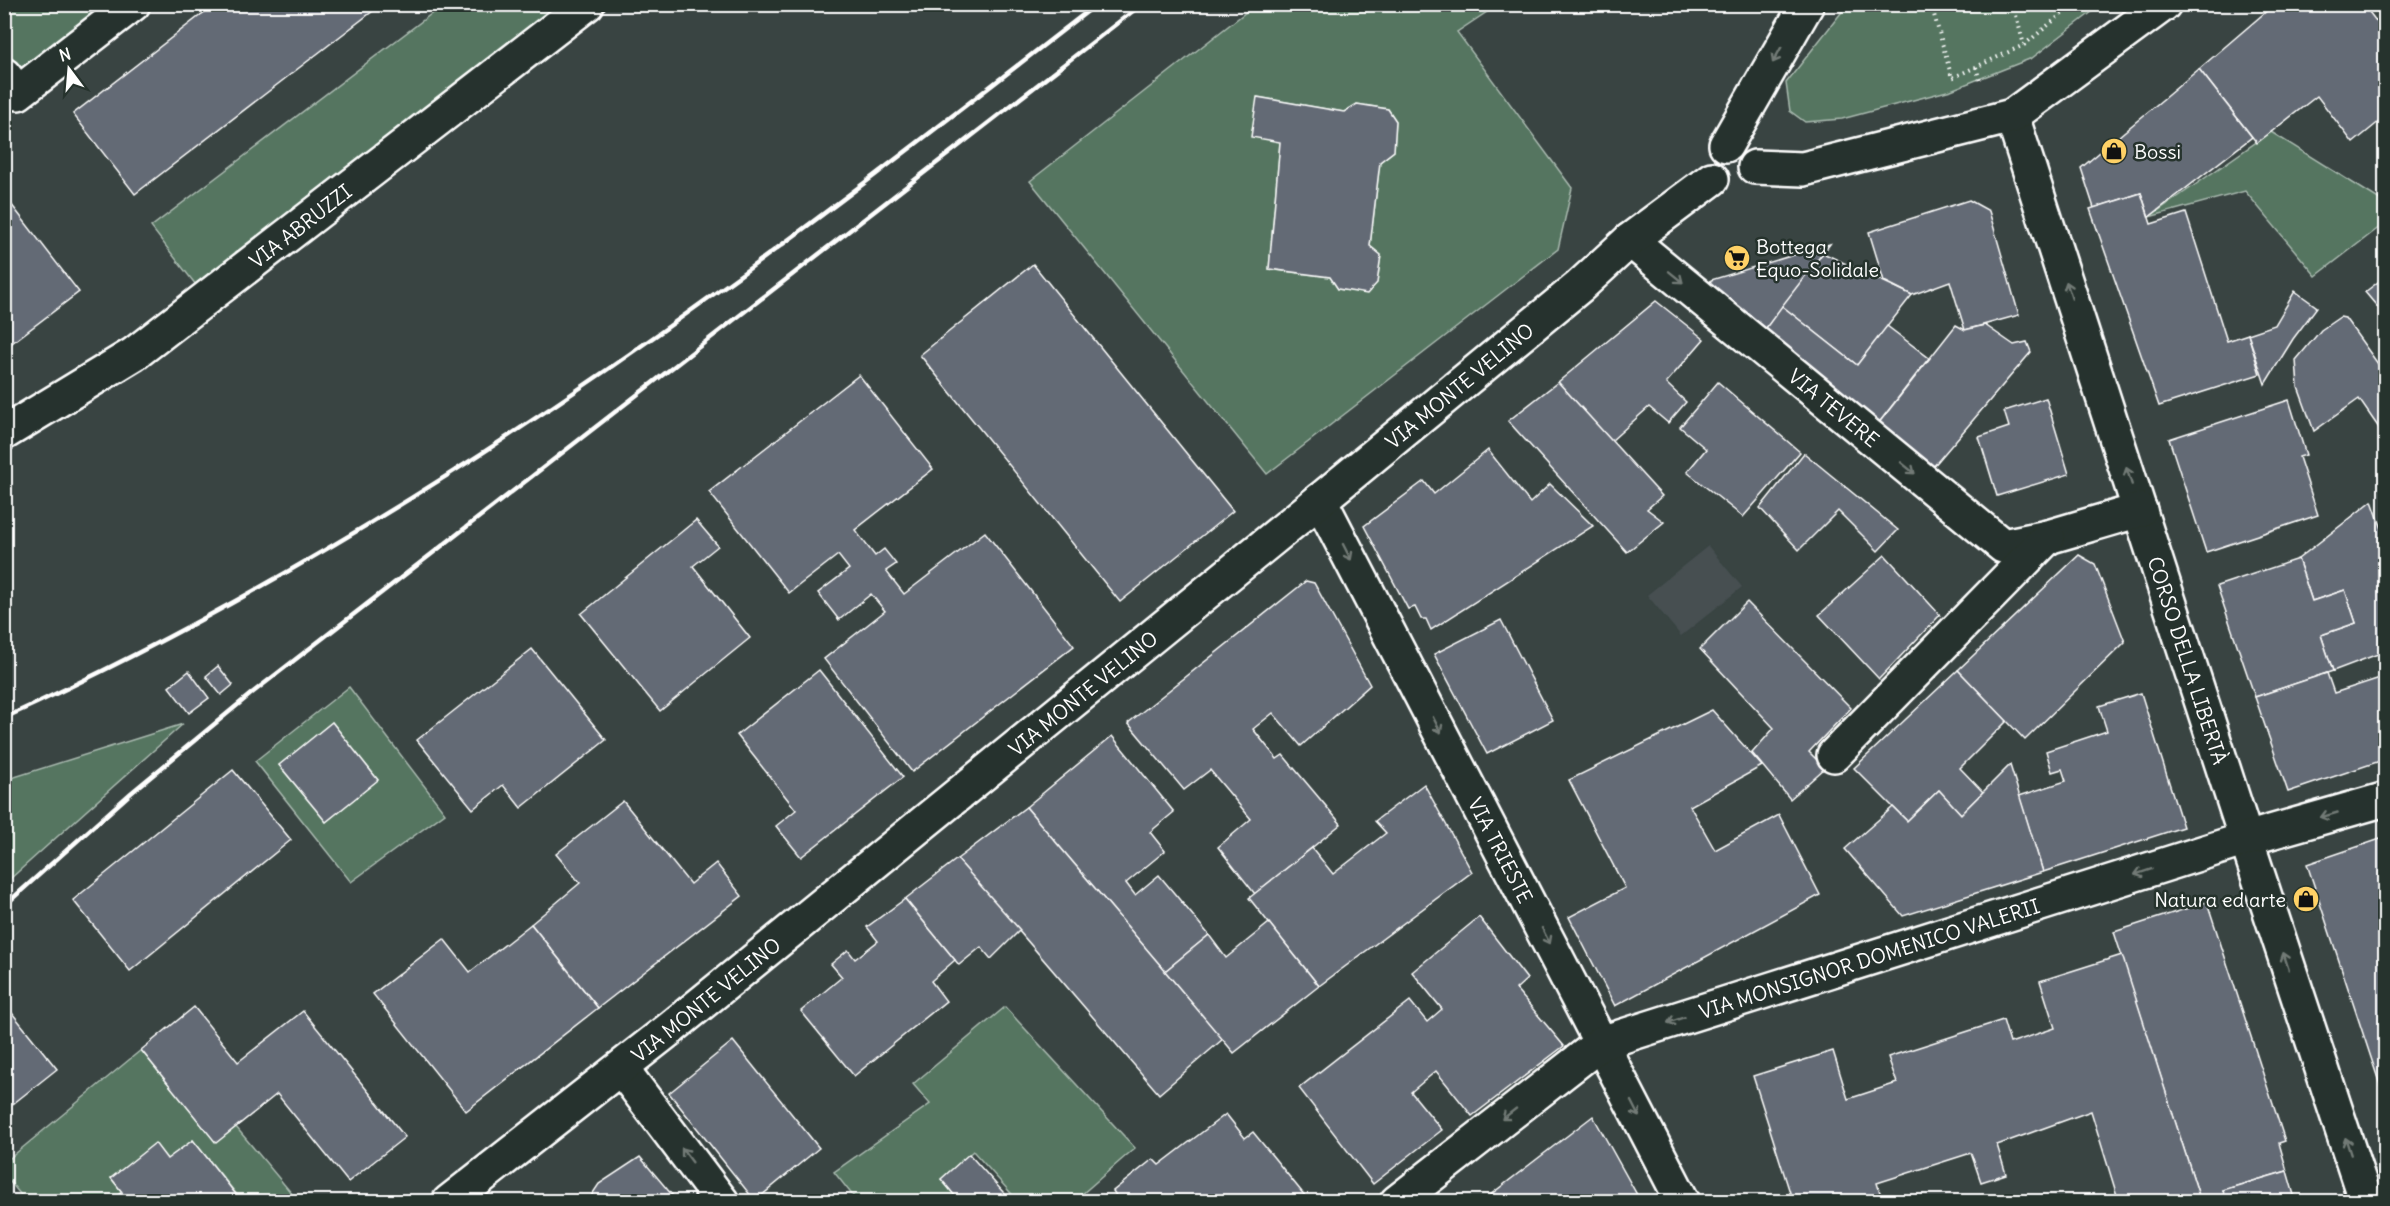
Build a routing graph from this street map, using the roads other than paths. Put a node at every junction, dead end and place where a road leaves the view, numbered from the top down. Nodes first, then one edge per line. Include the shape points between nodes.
1 (133, 4) edge
2 (587, 4) edge
3 (1807, 4) edge
4 (2164, 4) edge
5 (4, 75) edge
6 (2012, 116) junction
7 (1726, 145) junction
8 (1755, 167) junction
9 (1712, 179) junction
10 (1630, 240) junction
11 (4, 433) edge
12 (1320, 500) junction
13 (2140, 510) junction
14 (2048, 537) junction
15 (1834, 755) dead end
16 (2385, 800) edge
17 (2246, 839) junction
18 (1601, 1043) junction
19 (621, 1068) junction
20 (449, 1202) edge
21 (722, 1202) edge
22 (1397, 1202) edge
23 (1683, 1202) edge
24 (2366, 1202) edge

1 - 5 street via 18,93
2 - 11 street, VIA ABRUZZI via 134,354
3 -> 7 street
4 - 6 street
6 - 8 street via 1803,169
13 -> 6 street, CORSO DELLA LIBERTÀ
7 - 8 street via 1745,148
7 - 9 street via 1711,157
8 - 9 street via 1750,181 1738,189 1724,189
9 - 10 street, VIA MONTE VELINO
10 - 12 street, VIA MONTE VELINO via 1580,286
10 -> 14 street, VIA TEVERE via 2003,546
12 -> 18 street, VIA TRIESTE
12 - 19 street, VIA MONTE VELINO
13 - 14 street, VIA TEVERE
13 - 17 street, CORSO DELLA LIBERTÀ
14 - 15 street, VIA TEVERE
16 -> 17 street, VIA MONSIGNOR DOMENICO VALERII
17 -> 18 street, VIA MONSIGNOR DOMENICO VALERII
24 -> 17 street, CORSO DELLA LIBERTÀ
18 -> 22 street, VIA MONSIGNOR DOMENICO VALERII
18 -> 23 street, VIA TRIESTE
19 - 20 street, VIA MONTE VELINO
21 -> 19 street

